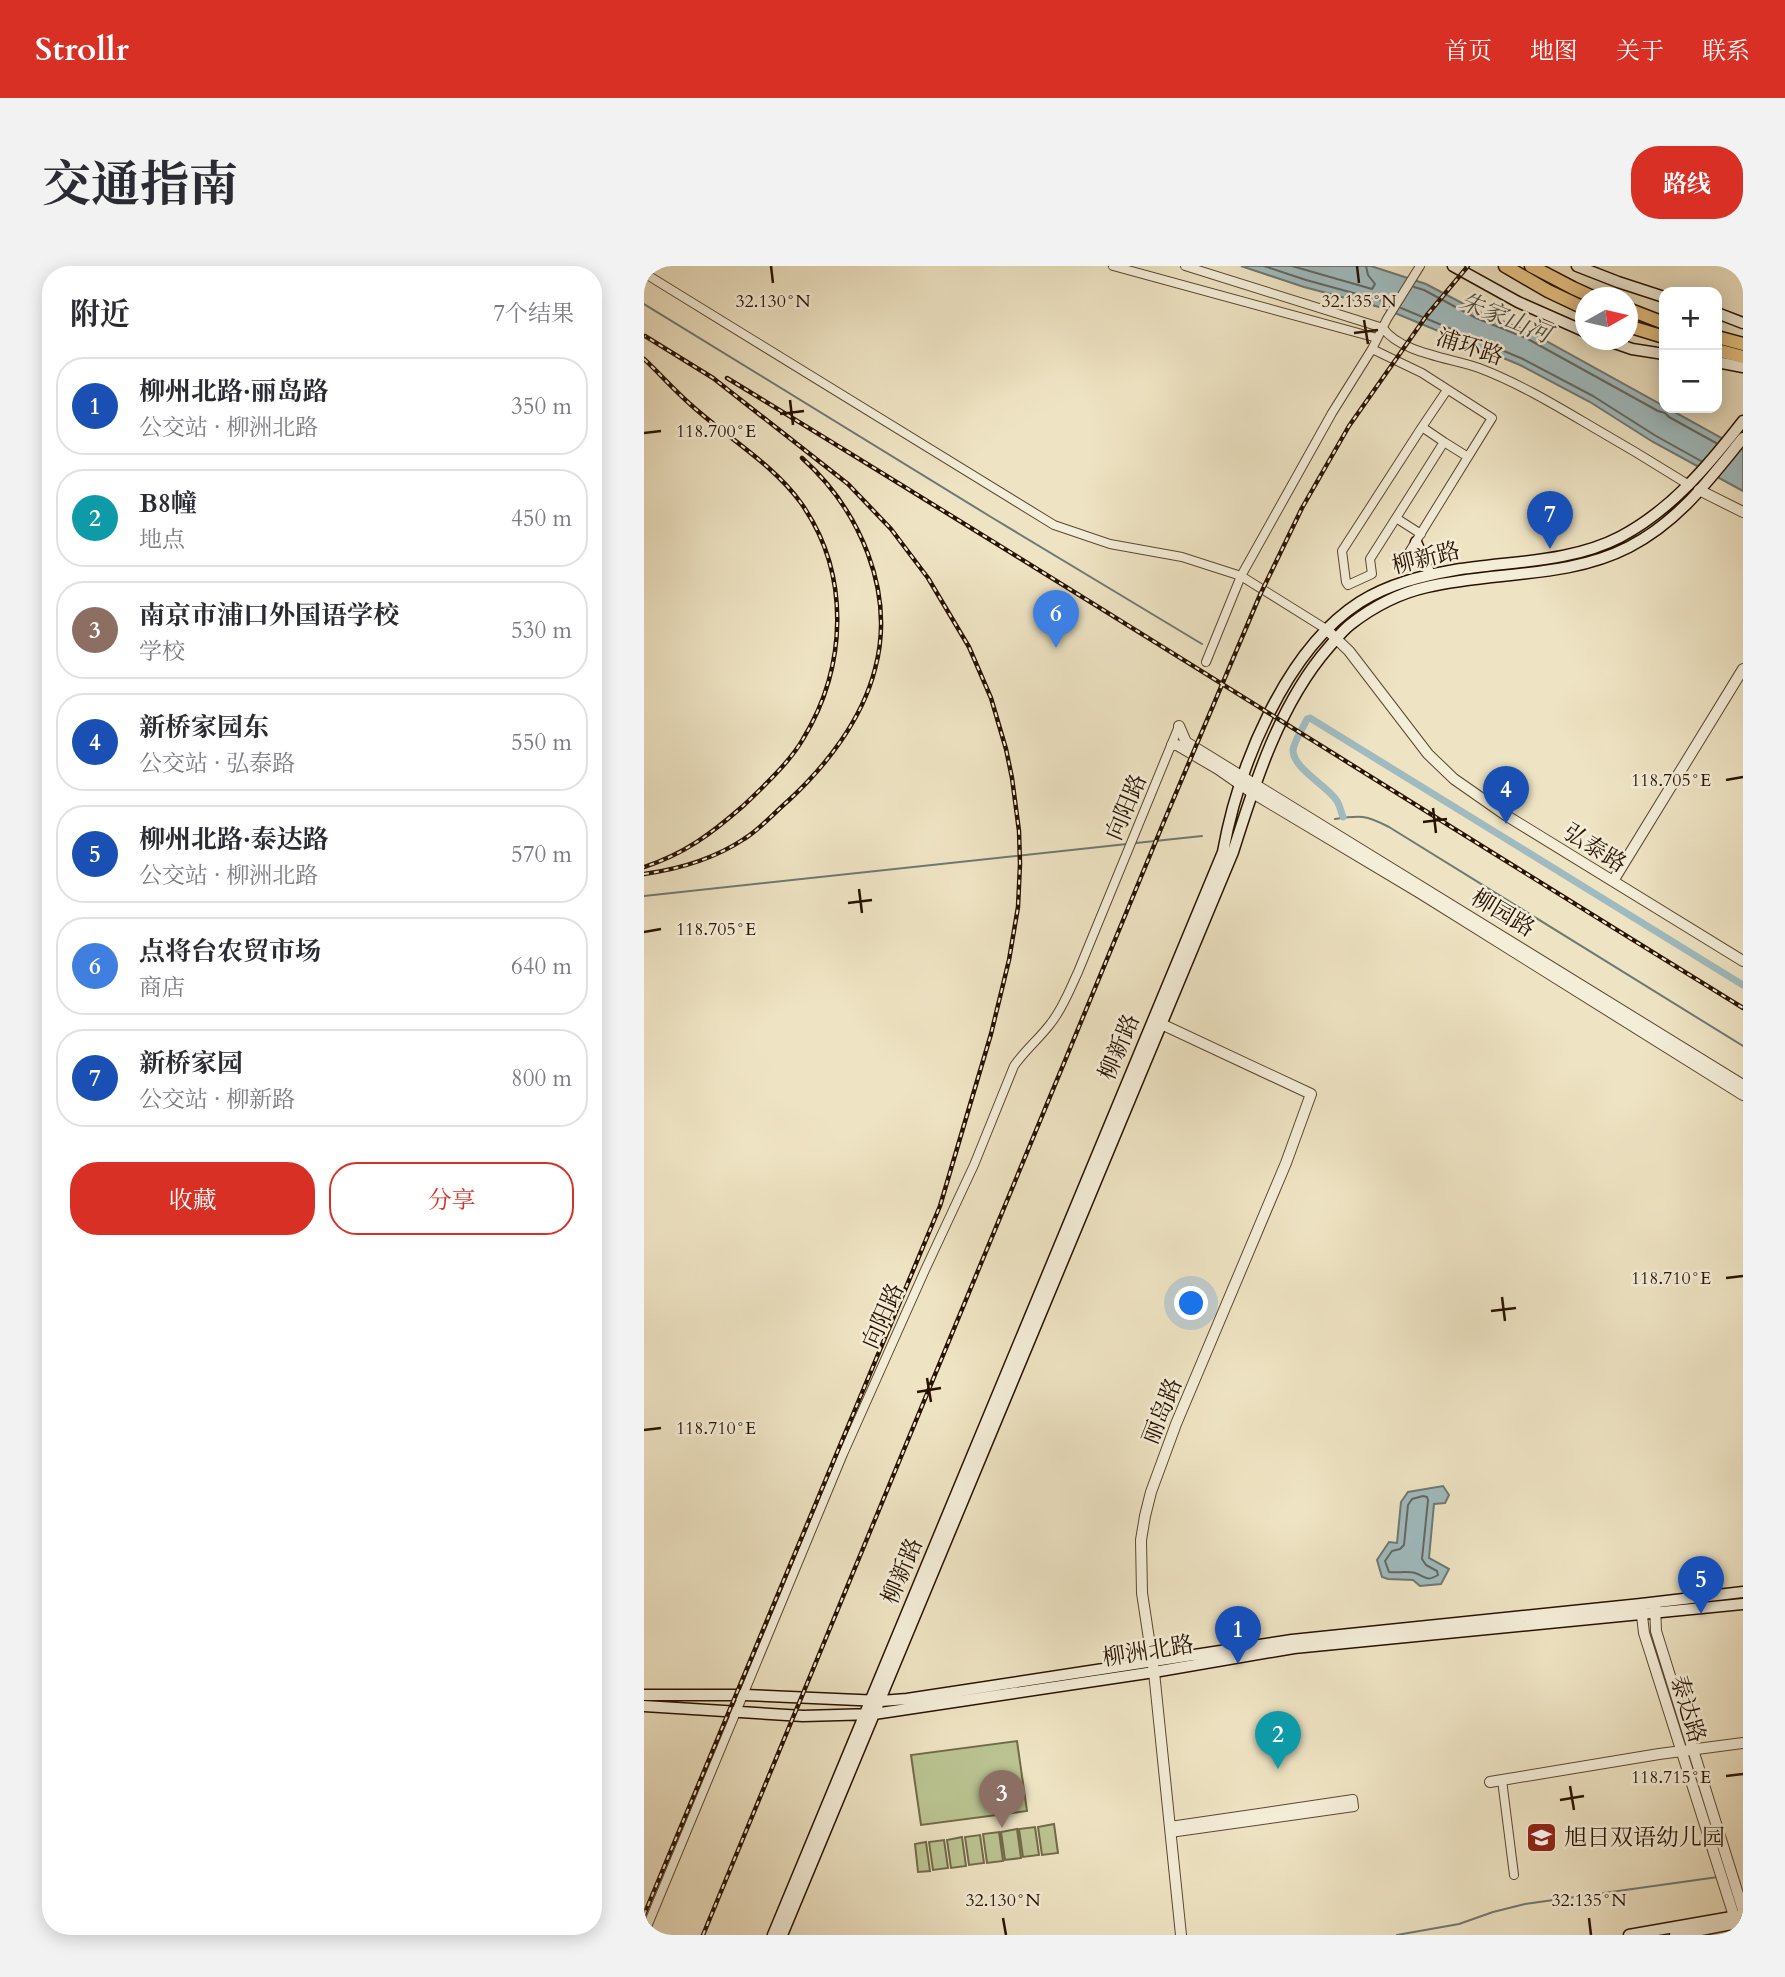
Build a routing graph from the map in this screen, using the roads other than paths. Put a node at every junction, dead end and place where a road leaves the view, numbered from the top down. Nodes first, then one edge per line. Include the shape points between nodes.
1 (1113, 266) edge
2 (1185, 266) edge
3 (1420, 266) edge
4 (1453, 266) edge
5 (1505, 266) edge
6 (1531, 266) edge
7 (1577, 266) edge
8 (644, 273) edge
9 (1575, 288) edge
10 (1659, 295) edge
11 (1575, 304) edge
12 (1638, 313) edge
13 (1722, 315) edge
14 (1659, 321) edge
15 (1743, 323) edge
16 (1575, 327) edge
17 (1383, 328) junction
18 (1638, 329) edge
19 (1659, 335) edge
20 (1377, 338) junction
21 (1722, 338) edge
22 (1743, 344) edge
23 (1372, 349) junction
24 (1638, 350) edge
25 (1722, 351) edge
26 (1659, 353) edge
27 (1743, 357) edge
28 (1722, 363) edge
29 (1743, 367) edge
30 (1447, 390) junction
31 (1743, 421) edge
32 (1422, 427) junction
33 (1738, 439) edge
34 (1444, 442) junction
35 (1468, 457) junction
36 (1694, 488) junction
37 (1743, 512) edge
38 (1396, 518) junction
39 (1418, 538) junction
40 (1405, 559) dead end
41 (1430, 574) junction
42 (1241, 576) junction
43 (1326, 629) junction
44 (1336, 638) junction
45 (1206, 662) dead end
46 (1743, 669) edge
47 (1179, 726) joint
48 (1172, 745) junction
49 (1241, 780) junction
50 (1253, 788) junction
51 (1612, 881) junction
52 (1743, 961) edge
53 (1157, 1022) junction
54 (1743, 1085) edge
55 (1743, 1095) edge
56 (1743, 1592) edge
57 (1743, 1604) edge
58 (1655, 1608) junction
59 (1642, 1609) junction
60 (1153, 1666) junction
61 (644, 1695) edge
62 (745, 1695) junction
63 (876, 1701) junction
64 (644, 1706) edge
65 (737, 1712) junction
66 (869, 1715) junction
67 (1743, 1743) edge
68 (1693, 1749) junction
69 (1680, 1750) junction
70 (1502, 1780) junction
71 (1490, 1782) dead end
72 (1170, 1830) junction
73 (1514, 1875) dead end
74 (1739, 1920) edge
75 (644, 1934) edge
76 (773, 1935) edge
77 (782, 1935) edge
78 (1181, 1935) edge
79 (1629, 1935) edge
80 (1675, 1935) edge

1 - 20 street
2 - 17 street, 浦环路
3 - 17 street
4 - 16 main road
5 - 11 highway
6 - 9 highway
7 - 10 main road
8 - 42 street via 1054,525 1110,544 1182,557
12 - 14 highway
13 - 15 main road
17 - 20 street
17 - 36 street, 浦环路 via 1391,339 1419,351 1516,383
18 - 19 highway
20 - 23 street
21 - 22 highway
23 - 30 street
23 - 42 street
24 - 26 main road
25 - 27 highway
28 - 29 main road
30 - 32 street
30 - 35 street via 1492,418
31 - 33 main road, 柳新路
32 - 34 street
32 - 38 street via 1342,551 1348,585 1372,574 1370,559
33 - 36 main road, 柳新路
34 - 35 street
34 - 38 street
35 - 39 street
36 - 37 street, 浦环路
36 - 41 main road, 柳新路 via 1639,526 1593,548
36 - 44 main road, 柳新路 via 1665,525 1612,555 1573,566 1427,587 1373,609
38 - 39 street
39 - 40 street
39 - 41 main road
41 - 43 main road, 柳新路 via 1369,597
42 - 43 street
42 - 45 street
43 - 44 street, 弘泰路
43 - 49 main road, 柳新路 via 1282,689
44 - 50 main road, 柳新路 via 1284,715
44 - 51 street, 弘泰路 via 1428,754 1454,779
46 - 51 street
47 - 48 street, 向阳路
47 - 49 street via 1186,742
48 - 49 street
48 - 62 street, 向阳路 via 1063,1003 1014,1066 844,1454
49 - 50 street
49 - 53 main road, 柳新路 via 1223,852
50 - 53 main road, 柳新路 via 1233,852
50 - 54 street, 柳园路
50 - 55 street, 柳园路
51 - 52 street, 弘泰路
53 - 60 street, 丽岛路 via 1311,1094 1176,1424 1144,1516 1141,1571
53 - 63 main road, 柳新路
56 - 58 main road, 柳洲北路
57 - 58 main road, 柳洲北路
58 - 59 main road, 柳洲北路
58 - 68 street, 泰达路 via 1656,1632
59 - 60 main road, 柳洲北路
59 - 69 street, 泰达路 via 1644,1633
60 - 63 main road, 柳洲北路
60 - 66 main road, 柳洲北路
60 - 72 street, 丽岛路
61 - 62 main road, 柳洲北路
62 - 63 main road, 柳洲北路
62 - 65 street, 向阳路
63 - 66 main road, 柳新路
64 - 65 main road, 柳洲北路
65 - 66 main road, 柳洲北路
65 - 75 street, 向阳路
66 - 76 main road, 柳新路
66 - 77 main road, 柳新路
67 - 68 street
68 - 69 street
68 - 74 street, 泰达路 via 1730,1865
69 - 70 street
69 - 74 street, 泰达路
70 - 71 street
70 - 73 street
72 - 72 street via 1354,1807 1353,1799
72 - 78 street, 丽岛路
74 - 79 main road
74 - 80 main road

